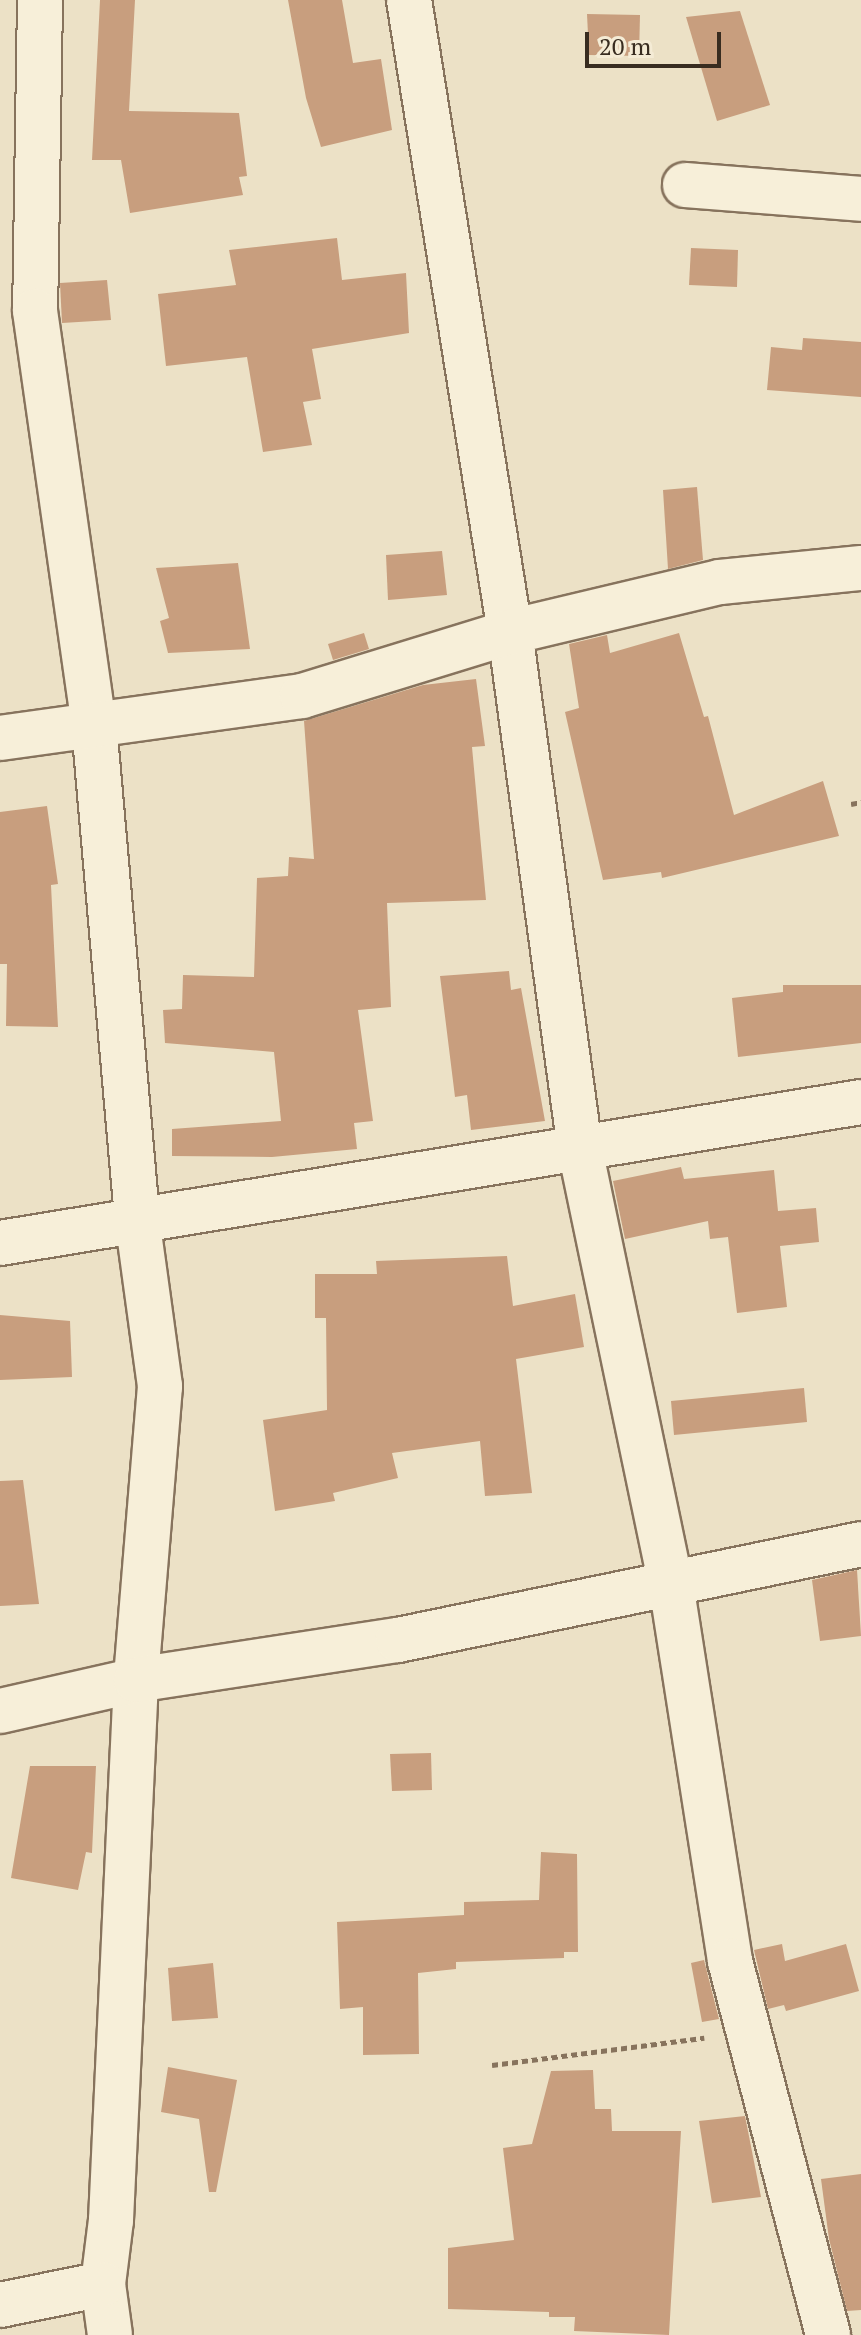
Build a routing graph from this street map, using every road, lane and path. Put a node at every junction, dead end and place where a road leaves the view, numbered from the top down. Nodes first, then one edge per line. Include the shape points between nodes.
1 (40, 0) edge
2 (409, 0) edge
3 (685, 185) dead end
4 (861, 199) edge
5 (18, 316) edge
6 (861, 568) edge
7 (510, 632) junction
8 (94, 725) junction
9 (0, 738) edge
10 (861, 802) edge
11 (851, 804) dead end
12 (861, 1102) edge
13 (580, 1149) junction
14 (137, 1218) junction
15 (0, 1243) edge
16 (861, 1544) edge
17 (671, 1584) junction
18 (136, 1680) junction
19 (0, 1711) edge
20 (748, 2033) junction
21 (492, 2065) dead end
22 (103, 2284) junction
23 (0, 2305) edge
24 (110, 2335) edge
25 (828, 2335) edge

1 - 5 street
2 - 7 street
3 - 4 street
5 - 8 street
6 - 7 street via 720,582
7 - 8 street via 302,696
7 - 13 street
8 - 9 street
8 - 14 street
10 - 11 path
12 - 13 street
13 - 14 street
13 - 17 street
14 - 15 street
14 - 18 street via 160,1386
16 - 17 street
17 - 18 street via 398,1640
17 - 20 street via 730,1961
18 - 19 street
18 - 22 street via 111,2220
20 - 21 path
20 - 25 street
22 - 23 street
22 - 24 street

